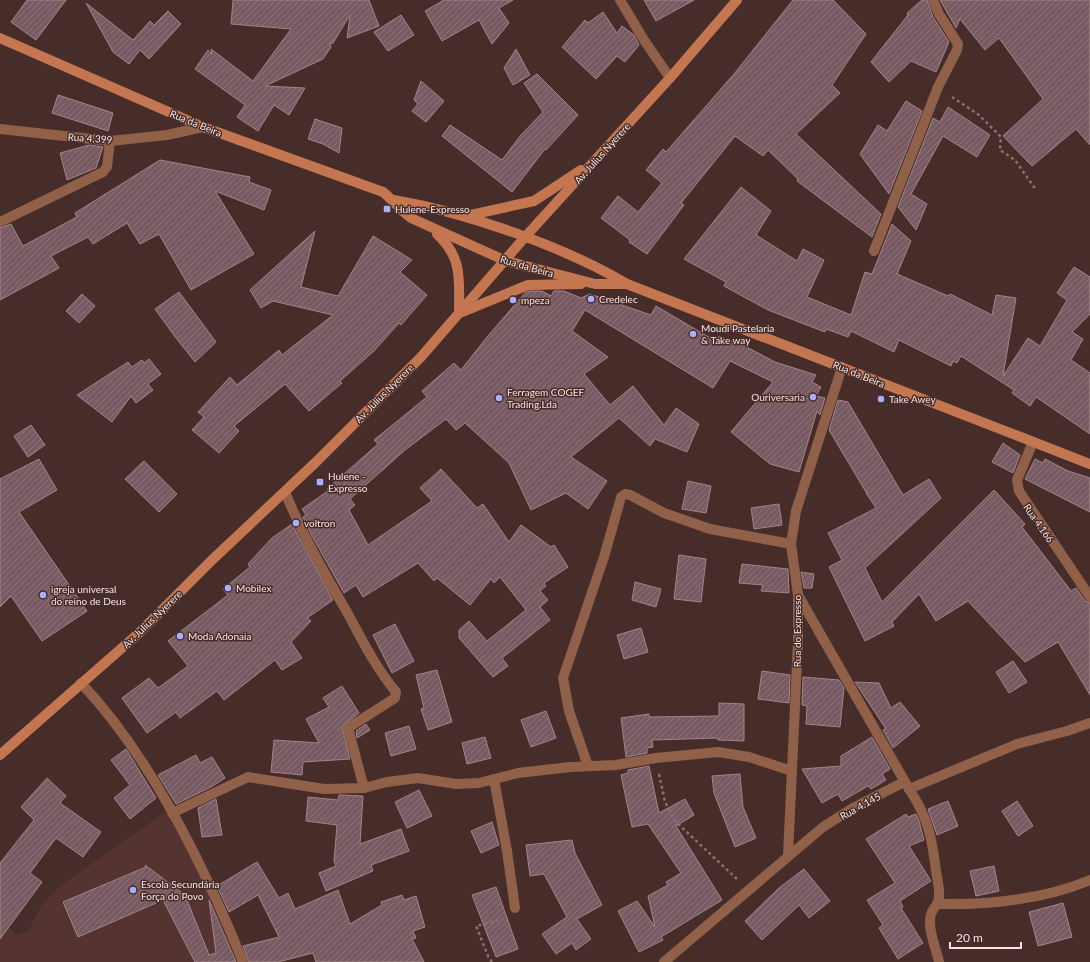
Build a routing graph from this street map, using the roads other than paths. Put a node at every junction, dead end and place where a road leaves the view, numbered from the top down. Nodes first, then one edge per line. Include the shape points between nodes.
1 (620, 0) edge
2 (737, 0) edge
3 (933, 0) edge
4 (0, 38) edge
5 (670, 78) junction
6 (203, 127) junction
7 (0, 129) edge
8 (110, 141) junction
9 (598, 158) junction
10 (394, 200) junction
11 (464, 217) junction
12 (0, 222) edge
13 (431, 227) junction
14 (525, 237) junction
15 (874, 251) dead end
16 (506, 261) junction
17 (595, 284) junction
18 (627, 284) junction
19 (459, 313) junction
20 (842, 368) junction
21 (1033, 442) junction
22 (1090, 464) edge
23 (285, 492) junction
24 (791, 544) junction
25 (798, 595) junction
26 (1090, 598) edge
27 (81, 684) junction
28 (1090, 723) edge
29 (0, 755) edge
30 (588, 766) junction
31 (792, 772) junction
32 (494, 779) junction
33 (906, 785) junction
34 (364, 788) junction
35 (172, 813) junction
36 (788, 855) junction
37 (1090, 880) edge
38 (938, 904) junction
39 (515, 908) road end
40 (243, 962) edge
41 (664, 962) edge
42 (939, 962) edge

1 - 5 street
2 - 5 main road, Av. Julius Nyerere
3 - 15 street via 938,14 958,44 938,87
4 - 6 main road, Rua da Beira
5 - 9 main road, Av. Julius Nyerere
6 - 8 street, Rua 4.399 via 167,135
6 - 10 main road, Rua da Beira via 383,192
7 - 8 street, Rua 4.399
8 - 12 street via 107,167 103,172
9 - 11 main road via 534,201
9 - 14 main road, Av. Julius Nyerere
10 - 11 main road, Rua da Beira
10 - 13 main road, Rua da Beira via 411,218
11 - 14 main road, Rua da Beira
13 - 16 main road, Rua da Beira
13 - 19 main road via 447,242 459,268
14 - 16 main road, Av. Julius Nyerere
14 - 18 main road, Rua da Beira via 594,266
16 - 17 main road, Rua da Beira
16 - 19 main road, Av. Julius Nyerere
17 - 18 main road, Rua da Beira
17 - 19 main road via 528,285
18 - 20 main road, Rua da Beira
19 - 23 main road, Av. Julius Nyerere via 421,357
20 - 21 main road, Rua da Beira
20 - 24 street, Rua do Expresso via 798,503
21 - 22 main road, Rua da Beira
21 - 26 street, Rua 4.166 via 1017,480 1019,492
23 - 27 main road, Av. Julius Nyerere
23 - 34 street via 318,563 373,661 396,692 395,698 348,728
24 - 25 street, Rua do Expresso
24 - 30 street via 710,529 664,513 630,495 625,494 621,497 604,557 563,678 569,711
25 - 31 street, Rua do Expresso
25 - 33 street
27 - 29 main road, Av. Julius Nyerere
27 - 35 street via 104,707
28 - 33 street, Rua 4.145 via 1067,732 1017,744
30 - 31 street via 616,765 718,752 749,757
30 - 32 street via 518,773
31 - 36 street, Rua do Expresso
32 - 34 street via 456,784 418,778
32 - 39 street
33 - 36 street, Rua 4.145 via 853,808 823,827
33 - 38 street via 927,822 940,894
34 - 35 street via 324,789 248,777
35 - 40 street
36 - 41 street, Rua 4.145
37 - 38 street via 1008,900 974,904
38 - 42 street via 931,913 930,924

